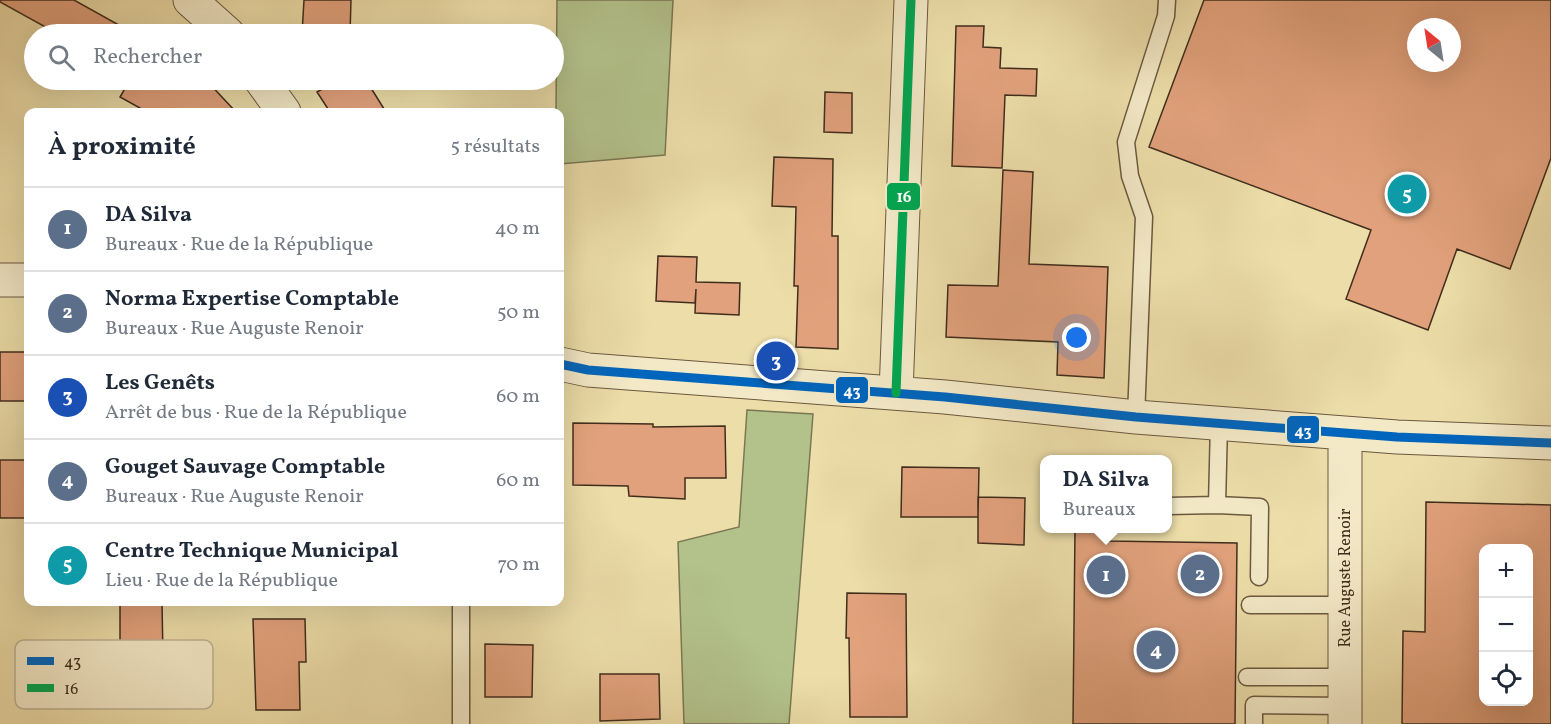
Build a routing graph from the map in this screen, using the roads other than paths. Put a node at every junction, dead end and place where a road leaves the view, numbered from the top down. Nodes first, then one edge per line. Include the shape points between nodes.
1 (191, 0) edge
2 (911, 0) edge
3 (1167, 0) edge
4 (217, 24) edge
5 (268, 90) edge
6 (281, 108) edge
7 (0, 280) edge
8 (24, 280) edge
9 (564, 365) edge
10 (896, 393) junction
11 (1136, 417) junction
12 (1219, 423) junction
13 (1345, 433) junction
14 (1551, 443) edge
15 (1172, 506) edge
16 (1217, 506) junction
17 (1259, 577) dead end
18 (1250, 604) dead end
19 (1346, 605) junction
20 (461, 606) edge
21 (1247, 677) dead end
22 (1346, 702) edge
23 (461, 724) edge
24 (1254, 724) edge

1 - 4 street
2 - 10 street
3 - 11 lane via 1166,16 1125,142 1130,176 1144,217
5 - 6 street
7 - 8 street
9 - 10 street via 588,370
10 - 11 street
11 - 12 street
12 - 13 street
12 - 16 lane
13 - 14 street
13 - 19 street, Rue Auguste Renoir
15 - 16 lane
16 - 17 lane via 1260,507
18 - 19 lane
19 - 22 street, Rue Auguste Renoir
20 - 23 lane
21 - 22 lane
22 - 24 lane via 1254,705

